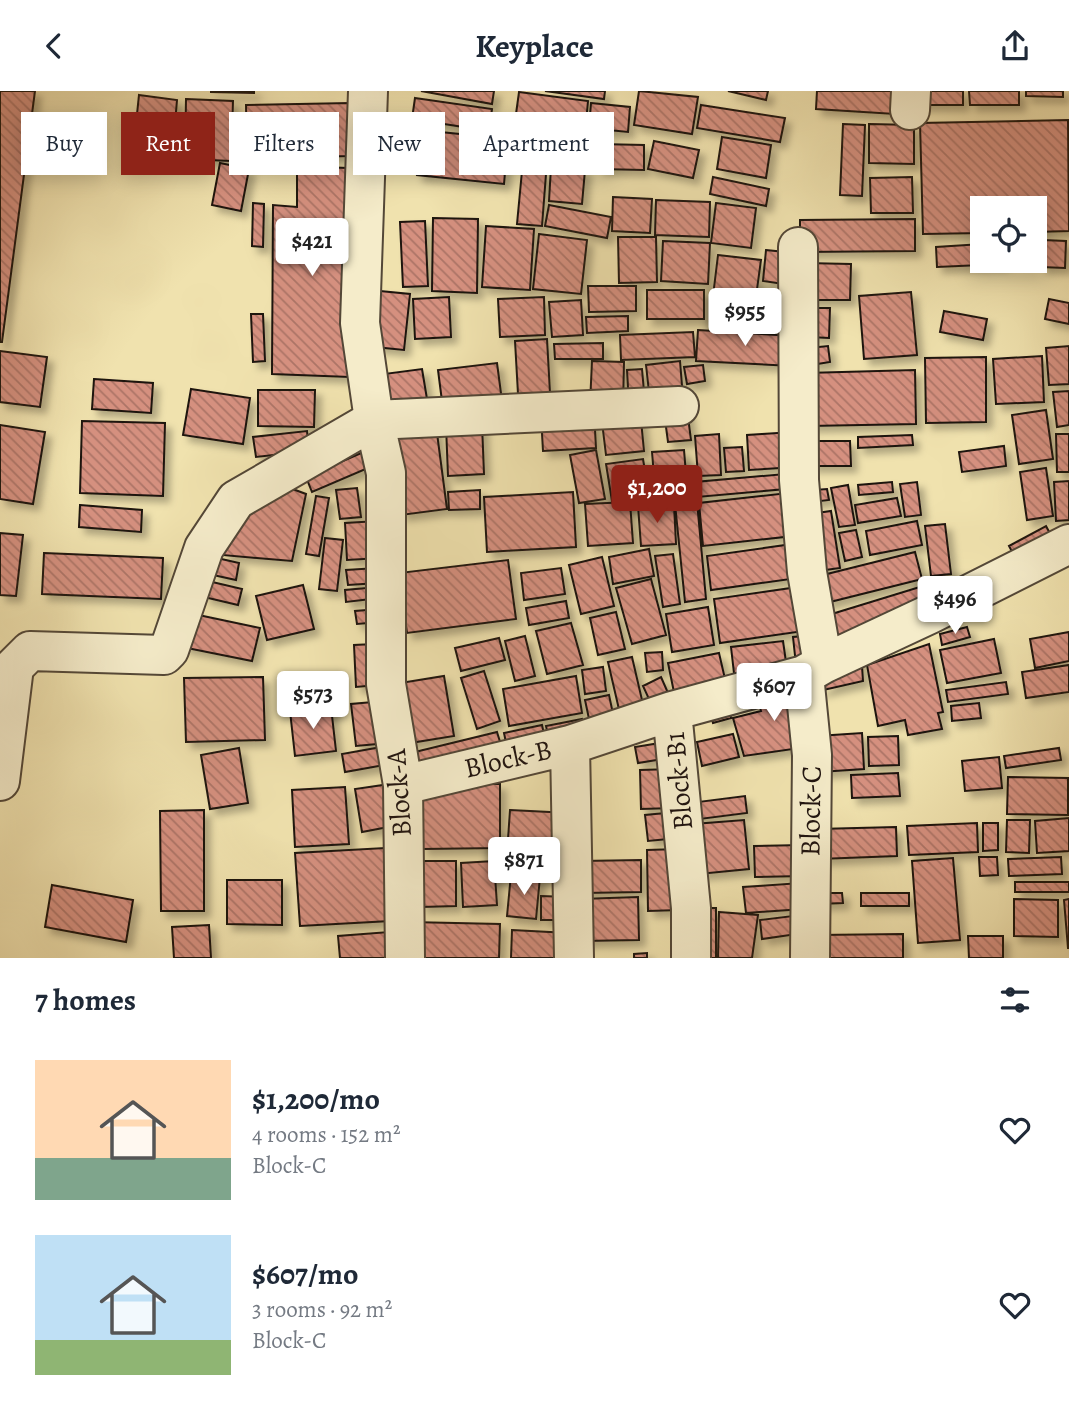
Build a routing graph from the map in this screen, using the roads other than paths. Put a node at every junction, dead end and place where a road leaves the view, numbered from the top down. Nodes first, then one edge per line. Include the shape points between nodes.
1 (368, 91) edge
2 (798, 247) dead end
3 (679, 406) dead end
4 (374, 420) junction
5 (1069, 544) edge
6 (813, 670) junction
7 (672, 711) junction
8 (570, 745) junction
9 (0, 781) edge
10 (403, 785) junction
11 (405, 958) edge
12 (574, 958) edge
13 (691, 958) edge
14 (810, 958) edge

1 - 4 street, Block-A via 360,323
2 - 6 street, Block-C via 800,480
3 - 4 street
4 - 9 street via 236,500 204,548 164,655 30,651 21,657 14,667
4 - 10 street, Block-A via 386,473 386,684
5 - 6 street
6 - 7 street
6 - 14 street, Block-C
7 - 8 street, Block-B1
7 - 13 street, Block-B1 via 691,908
8 - 10 street, Block-B
8 - 12 street, Block-B
10 - 11 street, Block-A

